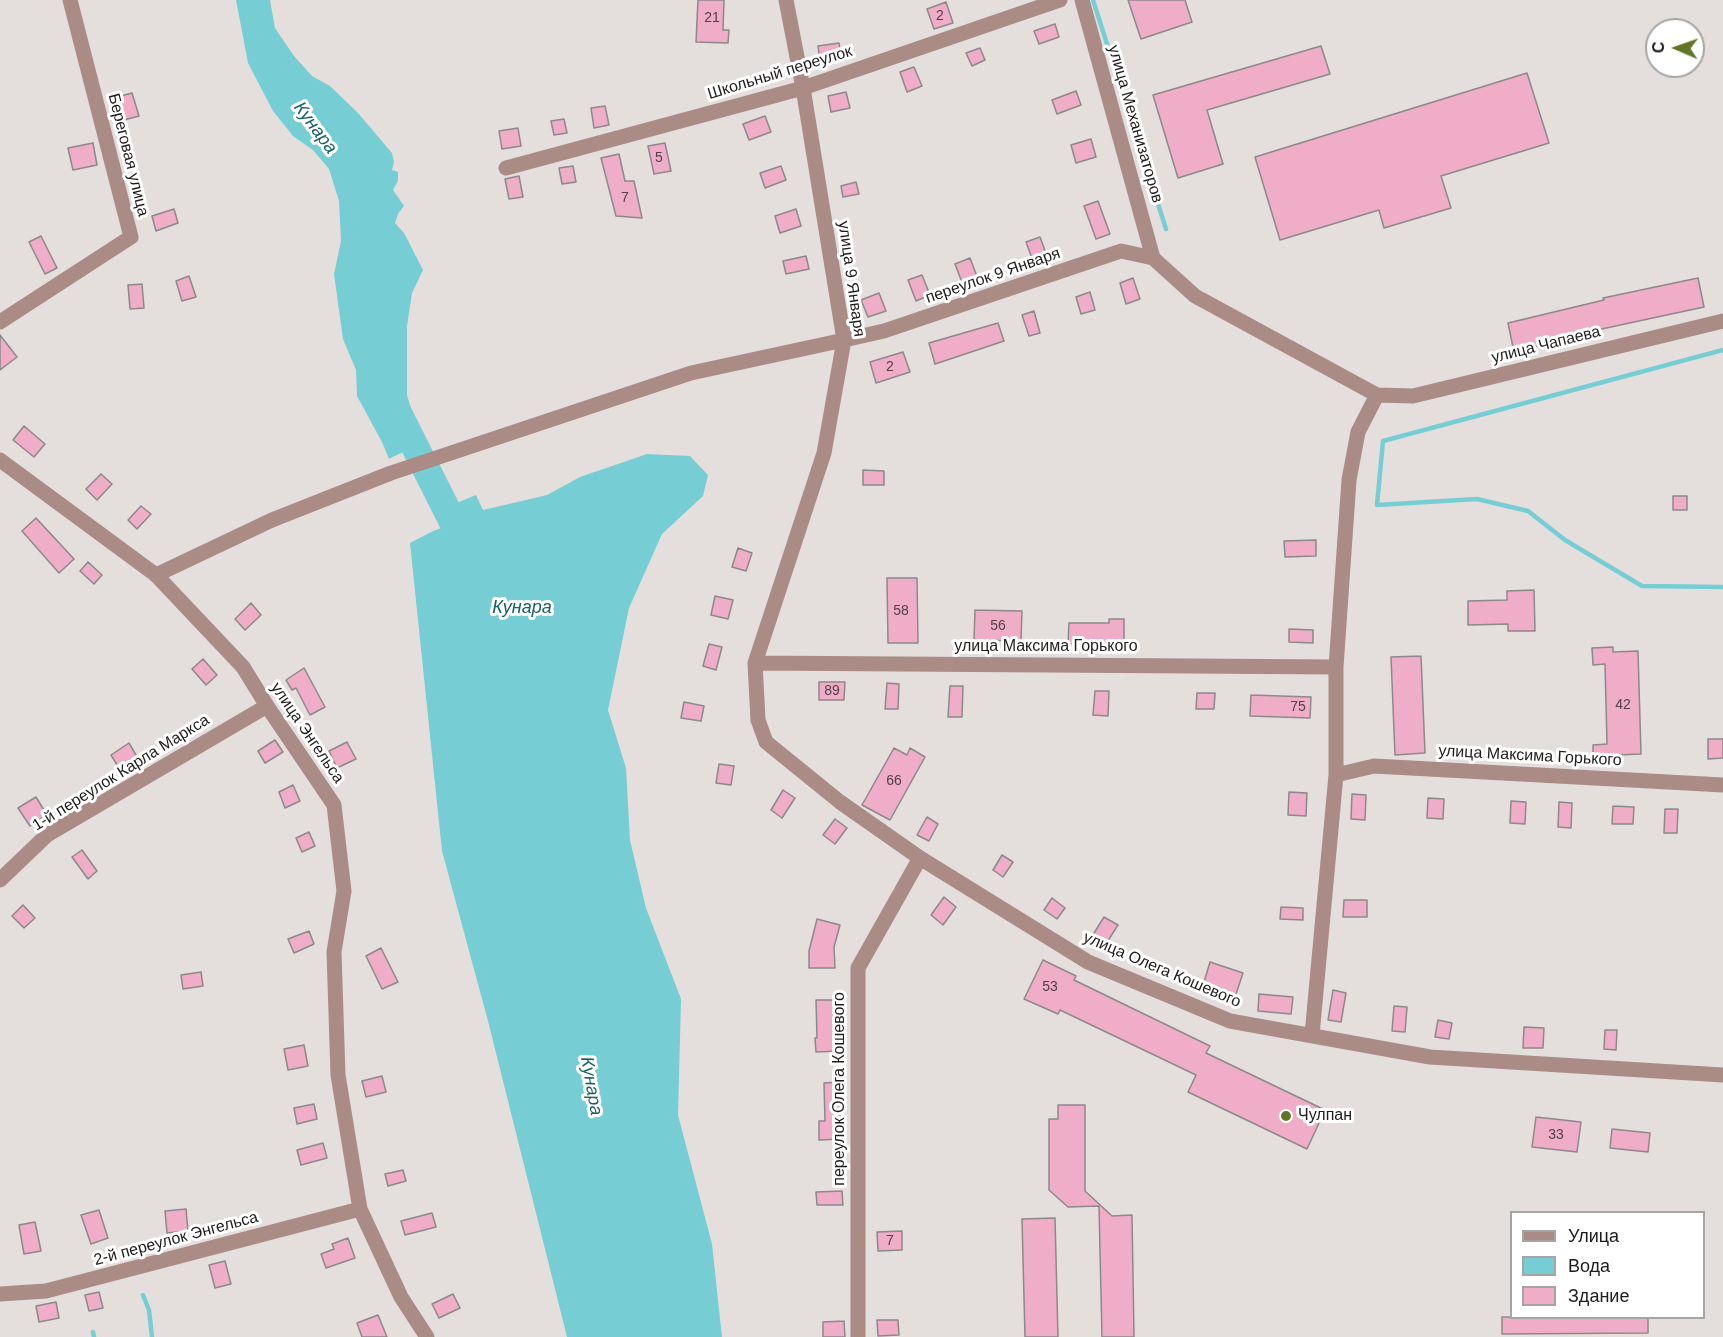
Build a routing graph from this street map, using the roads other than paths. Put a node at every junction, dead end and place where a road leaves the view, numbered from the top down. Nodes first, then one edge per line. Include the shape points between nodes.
1 (70, 0) edge
2 (786, 0) edge
3 (1060, 0) edge
4 (1082, 0) edge
5 (803, 88) junction
6 (506, 168) dead end
7 (1154, 258) junction
8 (1723, 321) edge
9 (0, 322) edge
10 (844, 339) junction
11 (1377, 395) junction
12 (0, 460) edge
13 (156, 575) junction
14 (755, 663) junction
15 (1336, 667) junction
16 (267, 706) junction
17 (1336, 775) junction
18 (1723, 785) edge
19 (920, 858) junction
20 (0, 880) edge
21 (1312, 1035) junction
22 (1723, 1075) edge
23 (360, 1209) junction
24 (0, 1294) edge
25 (427, 1337) edge
26 (858, 1337) edge

1 - 9 street, Береговая улица via 131,237
2 - 5 street, улица 9 Января
3 - 5 street, Школьный переулок
4 - 7 street, улица Механизаторов
5 - 6 street, Школьный переулок
5 - 10 street, улица 9 Января
7 - 10 street, переулок 9 Января via 1121,251 884,331
7 - 11 street via 1195,296
8 - 11 street, улица Чапаева via 1413,396
10 - 13 street, переулок 9 Января via 691,373 391,473 272,520
10 - 14 street, улица 9 Января via 824,453
11 - 15 street via 1358,432 1349,480
12 - 13 street, улица Энгельса
13 - 16 street, улица Энгельса via 243,667
14 - 15 street, улица Максима Горького
14 - 19 street, улица Олега Кошевого via 758,720 766,742 840,802
15 - 17 street
16 - 20 street, 1-й переулок Карла Маркса via 47,835
16 - 23 street, улица Энгельса via 334,805 344,891 334,952 338,1075
17 - 18 street, улица Максима Горького via 1374,765
17 - 21 street
19 - 21 street, улица Олега Кошевого via 1088,962 1230,1021
19 - 26 street, переулок Олега Кошевого via 858,968
21 - 22 street, улица Олега Кошевого via 1431,1057
23 - 24 street, 2-й переулок Энгельса via 46,1291
23 - 25 street, улица Энгельса via 401,1297

